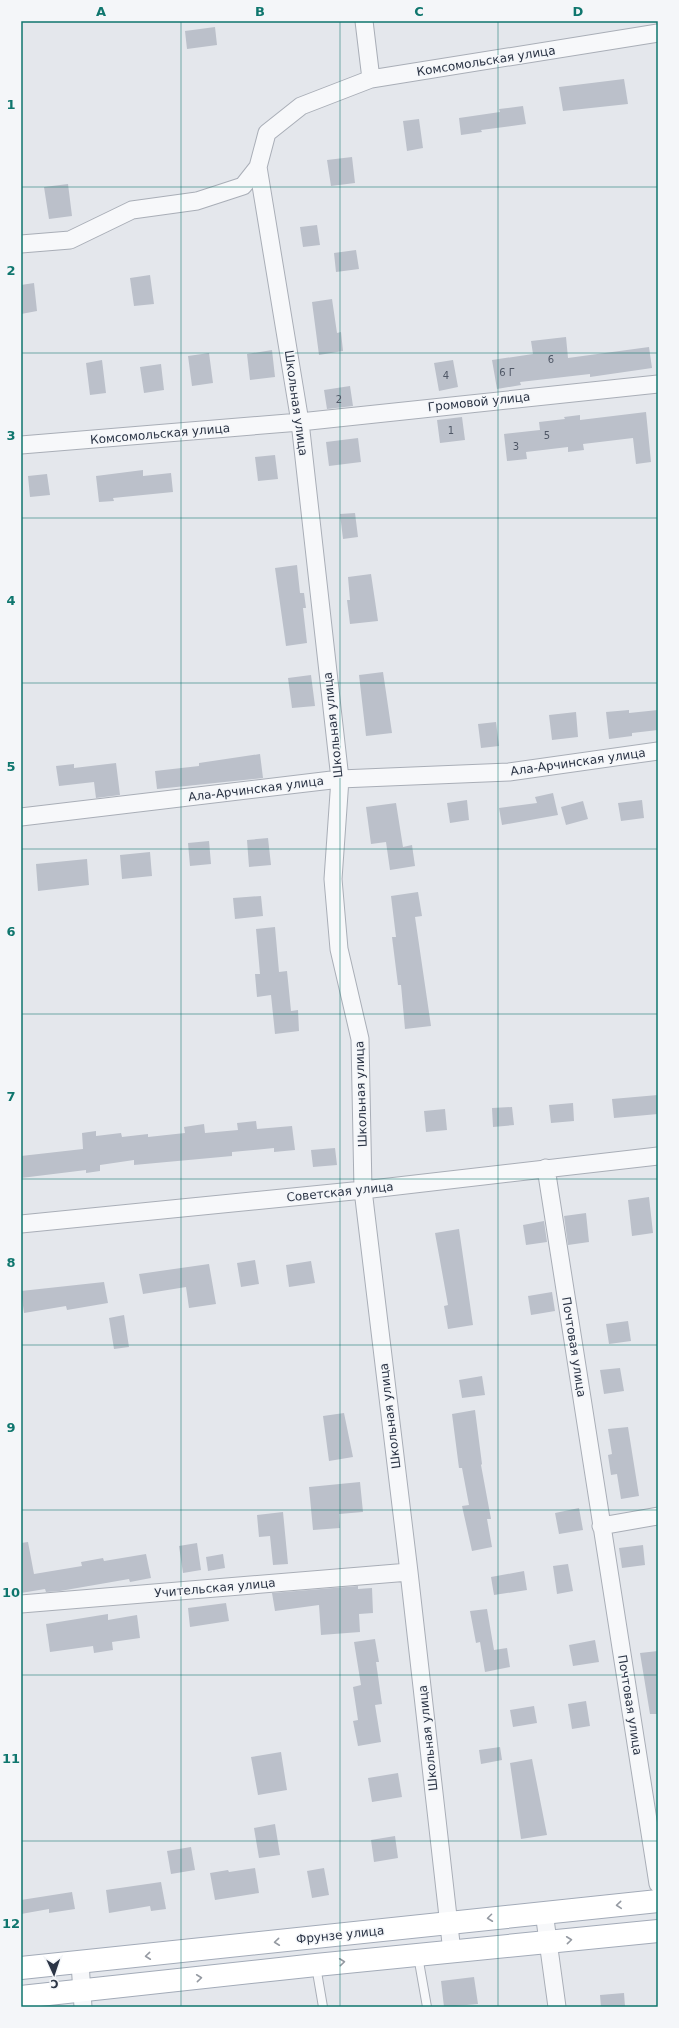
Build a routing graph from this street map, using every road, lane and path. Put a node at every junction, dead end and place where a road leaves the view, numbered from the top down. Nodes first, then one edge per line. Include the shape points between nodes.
1 (364, 21) edge
2 (658, 33) edge
3 (371, 79) junction
4 (258, 167) junction
5 (21, 244) edge
6 (658, 384) edge
7 (300, 422) junction
8 (21, 445) edge
9 (658, 752) edge
10 (340, 778) junction
11 (21, 817) edge
12 (658, 1156) edge
13 (546, 1168) junction
14 (363, 1190) junction
15 (21, 1224) edge
16 (658, 1516) edge
17 (602, 1526) junction
18 (409, 1572) junction
19 (21, 1604) edge
20 (658, 1884) edge
21 (658, 1901) edge
22 (544, 1912) junction
23 (449, 1923) junction
24 (658, 1931) edge
25 (548, 1943) junction
26 (452, 1952) junction
27 (418, 1955) junction
28 (80, 1963) junction
29 (316, 1965) junction
30 (21, 1968) edge
31 (21, 1997) edge
32 (82, 1999) edge
33 (323, 2007) edge
34 (427, 2007) edge
35 (557, 2007) edge

1 - 3 street
2 - 3 street, Комсомольская улица
3 - 4 street, Комсомольская улица via 301,106 267,133
4 - 5 street via 243,186 197,201 132,210 70,240
4 - 7 street, Школьная улица
6 - 7 street, Громовой улица
7 - 8 street, Комсомольская улица
7 - 10 street, Школьная улица
9 - 10 street, Ала-Арчинская улица via 509,772
10 - 11 street, Ала-Арчинская улица
10 - 14 street, Школьная улица via 333,878 339,949 360,1039
12 - 13 street, Советская улица
13 - 14 street, Советская улица
13 - 17 street, Почтовая улица
14 - 15 street, Советская улица
14 - 18 street, Школьная улица
16 - 17 street
17 - 20 street, Почтовая улица
18 - 19 street, Учительская улица
18 - 23 street, Школьная улица
21 -> 22 main road, Фрунзе улица
22 -> 23 main road, Фрунзе улица
22 - 25 street
23 - 26 street, Школьная улица
23 -> 28 main road, Фрунзе улица
25 -> 24 main road
25 - 26 main road
25 - 35 street
26 - 27 main road
29 -> 27 main road
27 - 34 lane
28 - 30 main road, Фрунзе улица
28 - 32 street
32 -> 29 main road
29 - 33 lane
31 - 32 main road

